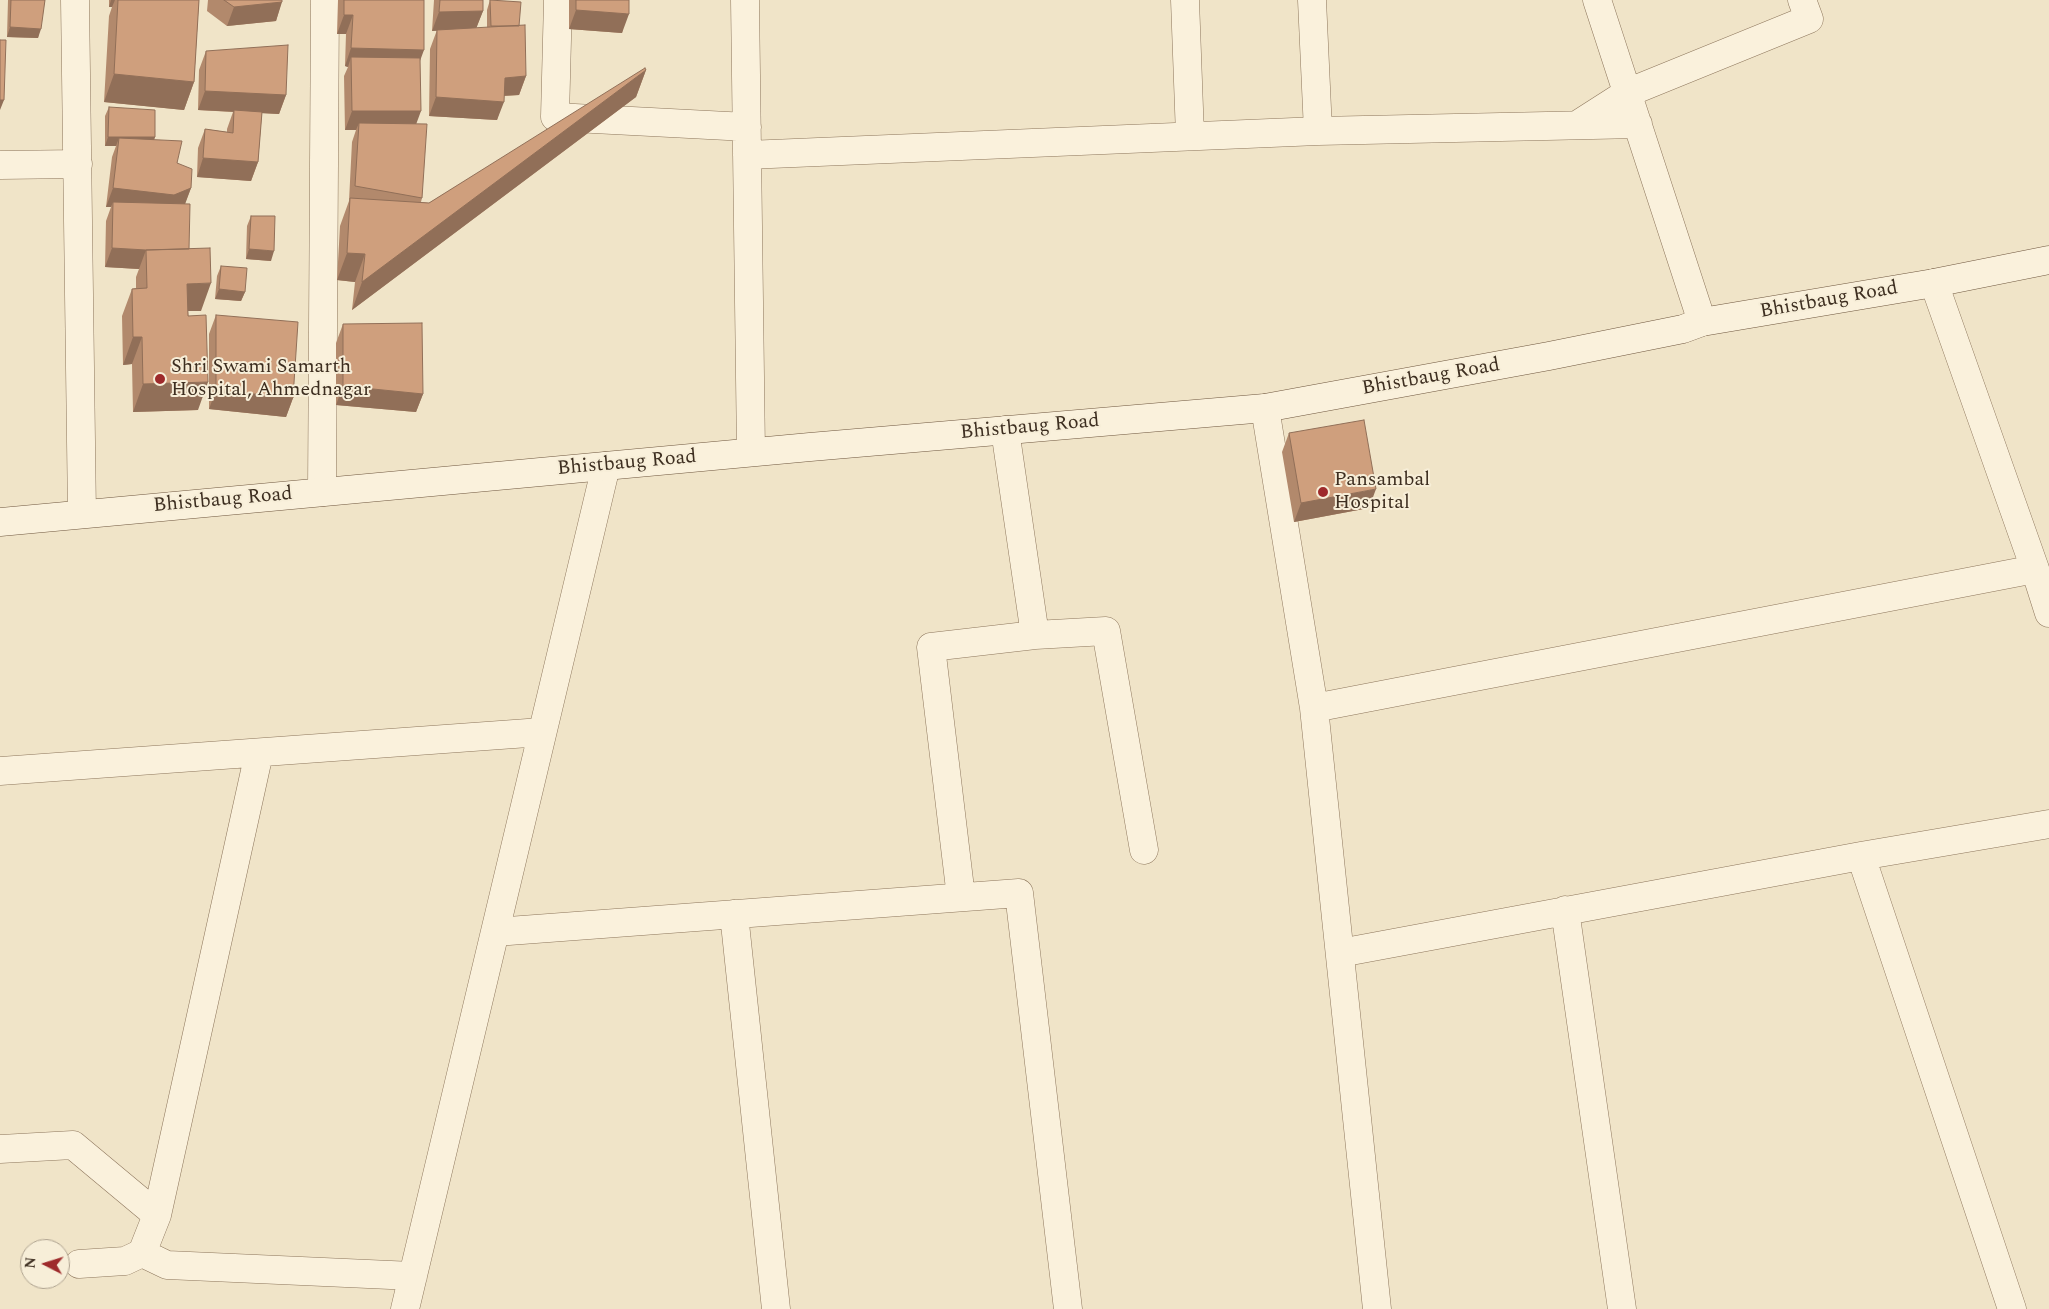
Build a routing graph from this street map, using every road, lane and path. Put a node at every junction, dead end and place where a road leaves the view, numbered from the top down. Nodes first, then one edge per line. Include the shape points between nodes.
1 (75, 0) edge
2 (325, 0) edge
3 (558, 0) edge
4 (745, 0) edge
5 (1185, 0) edge
6 (1312, 0) edge
7 (1597, 0) edge
8 (1802, 0) edge
9 (1627, 93) junction
10 (1638, 124) junction
11 (1576, 126) junction
12 (747, 127) junction
13 (1318, 131) junction
14 (1190, 136) junction
15 (747, 155) junction
16 (78, 164) junction
17 (0, 165) edge
18 (2049, 260) edge
19 (1934, 283) junction
20 (1702, 322) junction
21 (1264, 408) junction
22 (1005, 430) junction
23 (752, 452) junction
24 (606, 466) junction
25 (322, 492) junction
26 (82, 514) junction
27 (0, 522) edge
28 (2036, 569) junction
29 (2049, 613) edge
30 (1035, 635) junction
31 (1314, 708) junction
32 (542, 732) junction
33 (259, 753) junction
34 (0, 771) edge
35 (2049, 824) edge
36 (1144, 850) dead end
37 (1860, 856) junction
38 (961, 897) junction
39 (1565, 910) junction
40 (734, 914) junction
41 (495, 932) junction
42 (1340, 953) junction
43 (0, 1149) edge
44 (157, 1214) junction
45 (142, 1252) junction
46 (79, 1264) dead end
47 (412, 1276) junction
48 (405, 1309) edge
49 (776, 1309) edge
50 (1068, 1309) edge
51 (1377, 1309) edge
52 (1622, 1309) edge
53 (2012, 1309) edge

1 - 16 street
2 - 25 street
3 - 12 street via 555,117
4 - 12 street
5 - 14 street
6 - 13 street
7 - 9 street
8 - 9 street via 1809,19
9 - 10 street
9 - 11 street
10 - 11 street
10 - 20 street
11 - 13 street
12 - 15 street
13 - 14 street
14 - 15 street
15 - 23 street
16 - 17 street
16 - 26 street
18 - 19 street, Bhistbaug Road
19 - 20 street, Bhistbaug Road
19 - 28 street
20 - 21 street, Bhistbaug Road via 1683,329 1549,356
21 - 22 street, Bhistbaug Road
21 - 31 street
22 - 23 street, Bhistbaug Road
22 - 30 street
23 - 24 street, Bhistbaug Road
24 - 25 street, Bhistbaug Road
24 - 32 street
25 - 26 street, Bhistbaug Road
26 - 27 street, Bhistbaug Road
28 - 29 street
28 - 31 street
30 - 36 street via 1106,631
30 - 38 street via 932,647
31 - 42 street
32 - 33 street
32 - 41 street
33 - 34 street
33 - 44 street
35 - 37 street
37 - 39 street
37 - 53 street
38 - 40 street
38 - 50 street via 1019,892
39 - 42 street
39 - 52 street
40 - 41 street
40 - 49 street
41 - 47 street
42 - 51 street
43 - 44 street via 73,1144
44 - 45 street
45 - 46 street via 125,1261
45 - 47 street via 167,1265
47 - 48 street

